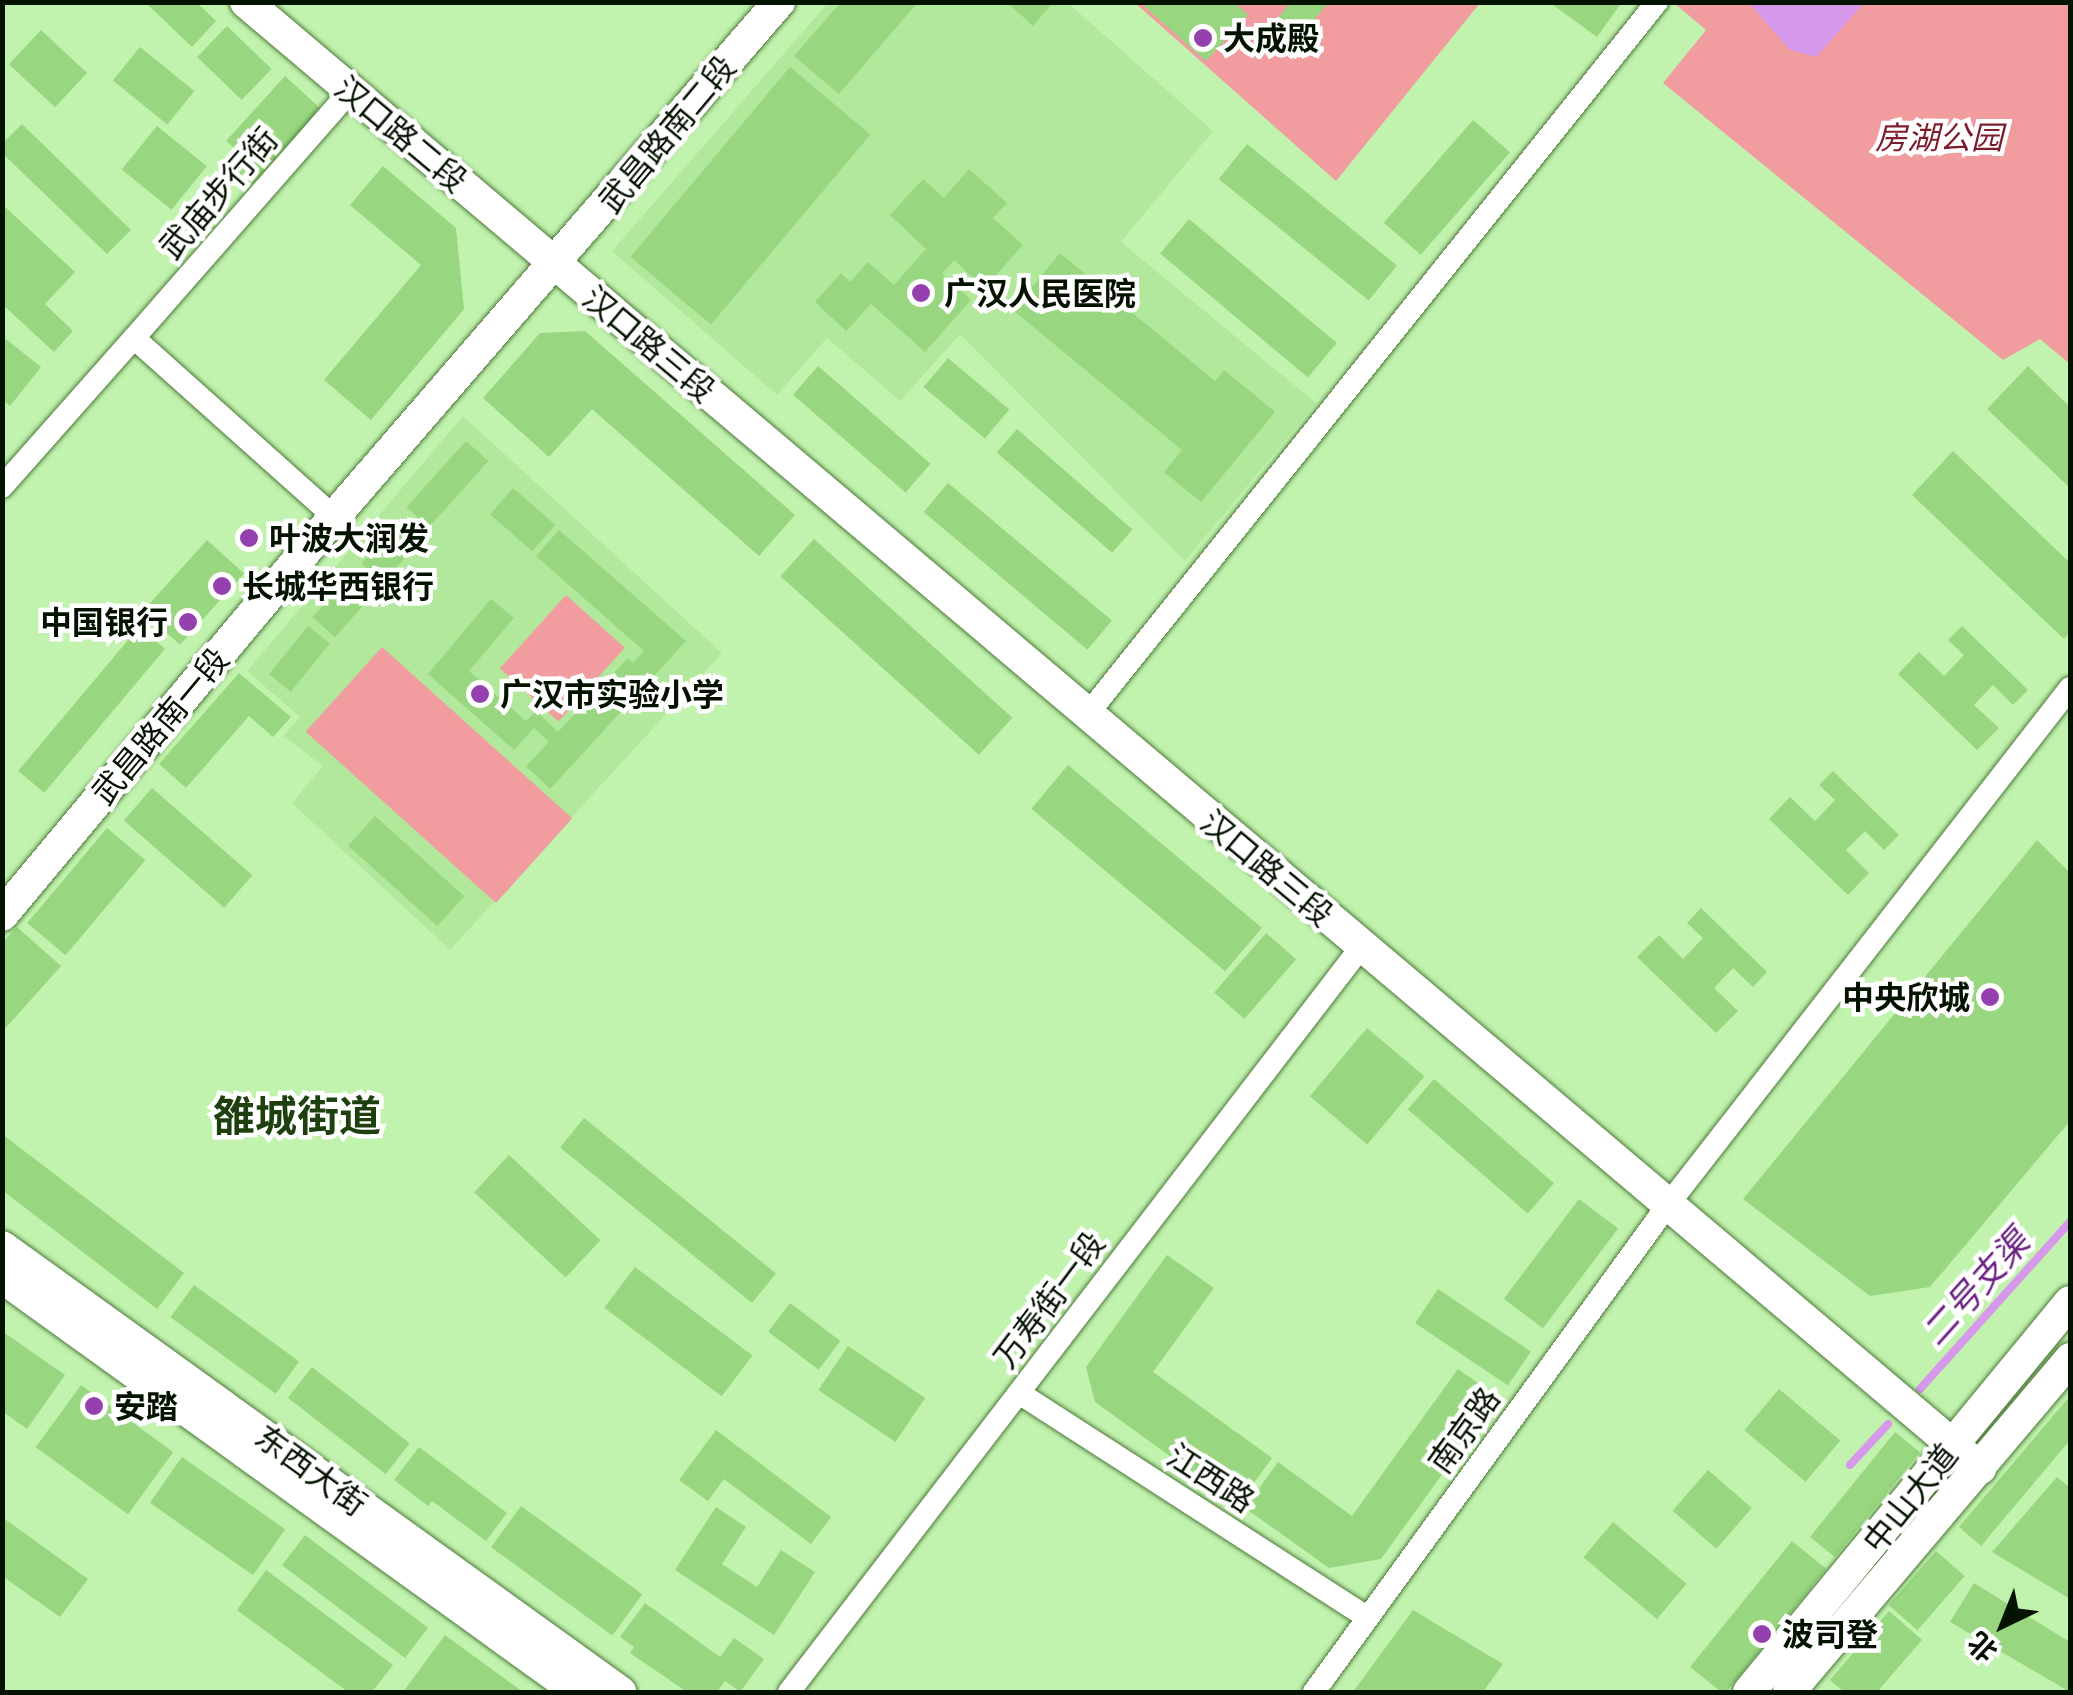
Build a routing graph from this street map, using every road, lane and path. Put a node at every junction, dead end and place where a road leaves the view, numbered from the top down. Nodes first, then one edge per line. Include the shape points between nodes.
1 (246, 2) edge
2 (779, 2) edge
3 (1657, 2) edge
4 (350, 91) junction
5 (556, 266) junction
6 (134, 338) junction
7 (2, 487) edge
8 (334, 517) junction
9 (2070, 688) edge
10 (1086, 715) junction
11 (2, 915) edge
12 (1361, 947) junction
13 (1666, 1206) junction
14 (2, 1247) edge
15 (2, 1277) edge
16 (2070, 1302) edge
17 (2070, 1359) edge
18 (1019, 1393) junction
19 (1952, 1447) junction
20 (1980, 1468) junction
21 (1368, 1618) junction
22 (578, 1692) edge
23 (620, 1692) edge
24 (789, 1692) edge
25 (1314, 1692) edge
26 (1748, 1692) edge
27 (1789, 1692) edge

1 - 4 street, 汉口路二段
2 - 5 street, 武昌路南二段
3 - 10 street
4 - 5 street, 汉口路二段
4 - 6 street, 武庙步行街
5 - 8 street, 武昌路南一段
5 - 10 street, 汉口路三段
6 - 7 street, 武庙步行街
6 - 8 street
8 - 11 street, 武昌路南一段
9 - 13 street, 南京路
10 - 12 street, 汉口路三段
12 - 13 street, 汉口路三段
12 - 18 street, 万寿街一段
13 - 19 street, 汉口路三段
13 - 21 street, 南京路
14 - 23 street, 东西大街
15 - 22 street, 东西大街
16 - 19 street, 中山大道
17 - 20 street, 中山大道
18 - 21 street, 江西路
18 - 24 street, 万寿街一段
19 - 20 street, 汉口路三段
19 - 26 street, 中山大道
20 - 27 street, 中山大道
21 - 25 street, 南京路

